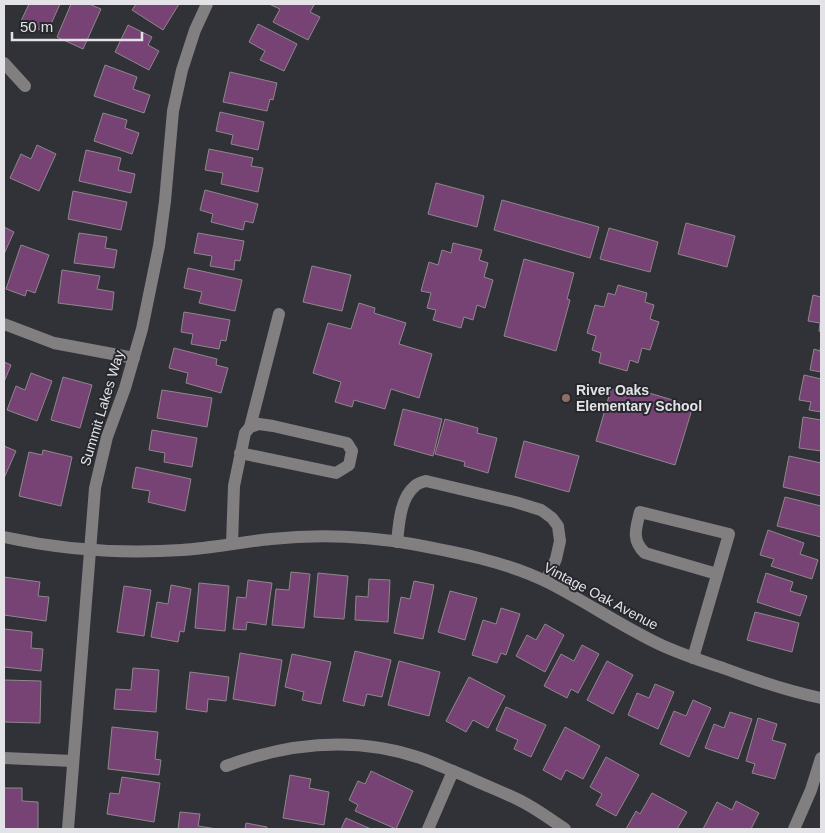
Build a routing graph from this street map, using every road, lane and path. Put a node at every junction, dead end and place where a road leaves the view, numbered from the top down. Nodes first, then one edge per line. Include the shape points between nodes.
1 (207, 4) edge
2 (4, 63) edge
3 (25, 86) dead end
4 (279, 314) dead end
5 (4, 324) edge
6 (134, 358) junction
7 (255, 426) junction
8 (240, 453) junction
9 (4, 537) edge
10 (397, 542) junction
11 (232, 544) junction
12 (89, 551) junction
13 (717, 574) junction
14 (546, 581) junction
15 (693, 658) junction
16 (821, 698) edge
17 (4, 758) edge
18 (821, 758) edge
19 (73, 761) junction
20 (226, 766) dead end
21 (453, 772) junction
22 (68, 829) edge
23 (428, 829) edge
24 (565, 829) edge
25 (794, 829) edge

1 - 6 street, Summit Lakes Way via 182,70 173,111 159,246
2 - 3 street
4 - 7 street
5 - 6 street via 54,343
6 - 12 street, Summit Lakes Way via 100,460
7 - 8 street via 245,433
7 - 8 street via 273,426 347,444 352,451 349,465 336,473
8 - 11 street via 234,486
9 - 12 street, Vintage Oak Avenue
10 - 11 street, Vintage Oak Avenue via 325,537
10 - 14 street, Vintage Oak Avenue via 461,554
10 - 14 street via 408,495 416,485 426,481 515,502 540,510 558,526 560,541
11 - 12 street, Vintage Oak Avenue via 145,552
12 - 19 street, Summit Lakes Way
13 - 13 street via 729,534 640,512 636,542 644,553
13 - 15 street
14 - 15 street, Vintage Oak Avenue via 658,644
15 - 16 street, Vintage Oak Avenue via 755,680
17 - 19 street
18 - 25 street
19 - 22 street, Summit Lakes Way
20 - 21 street via 282,749 338,744 395,750
21 - 23 street
21 - 24 street via 518,800

